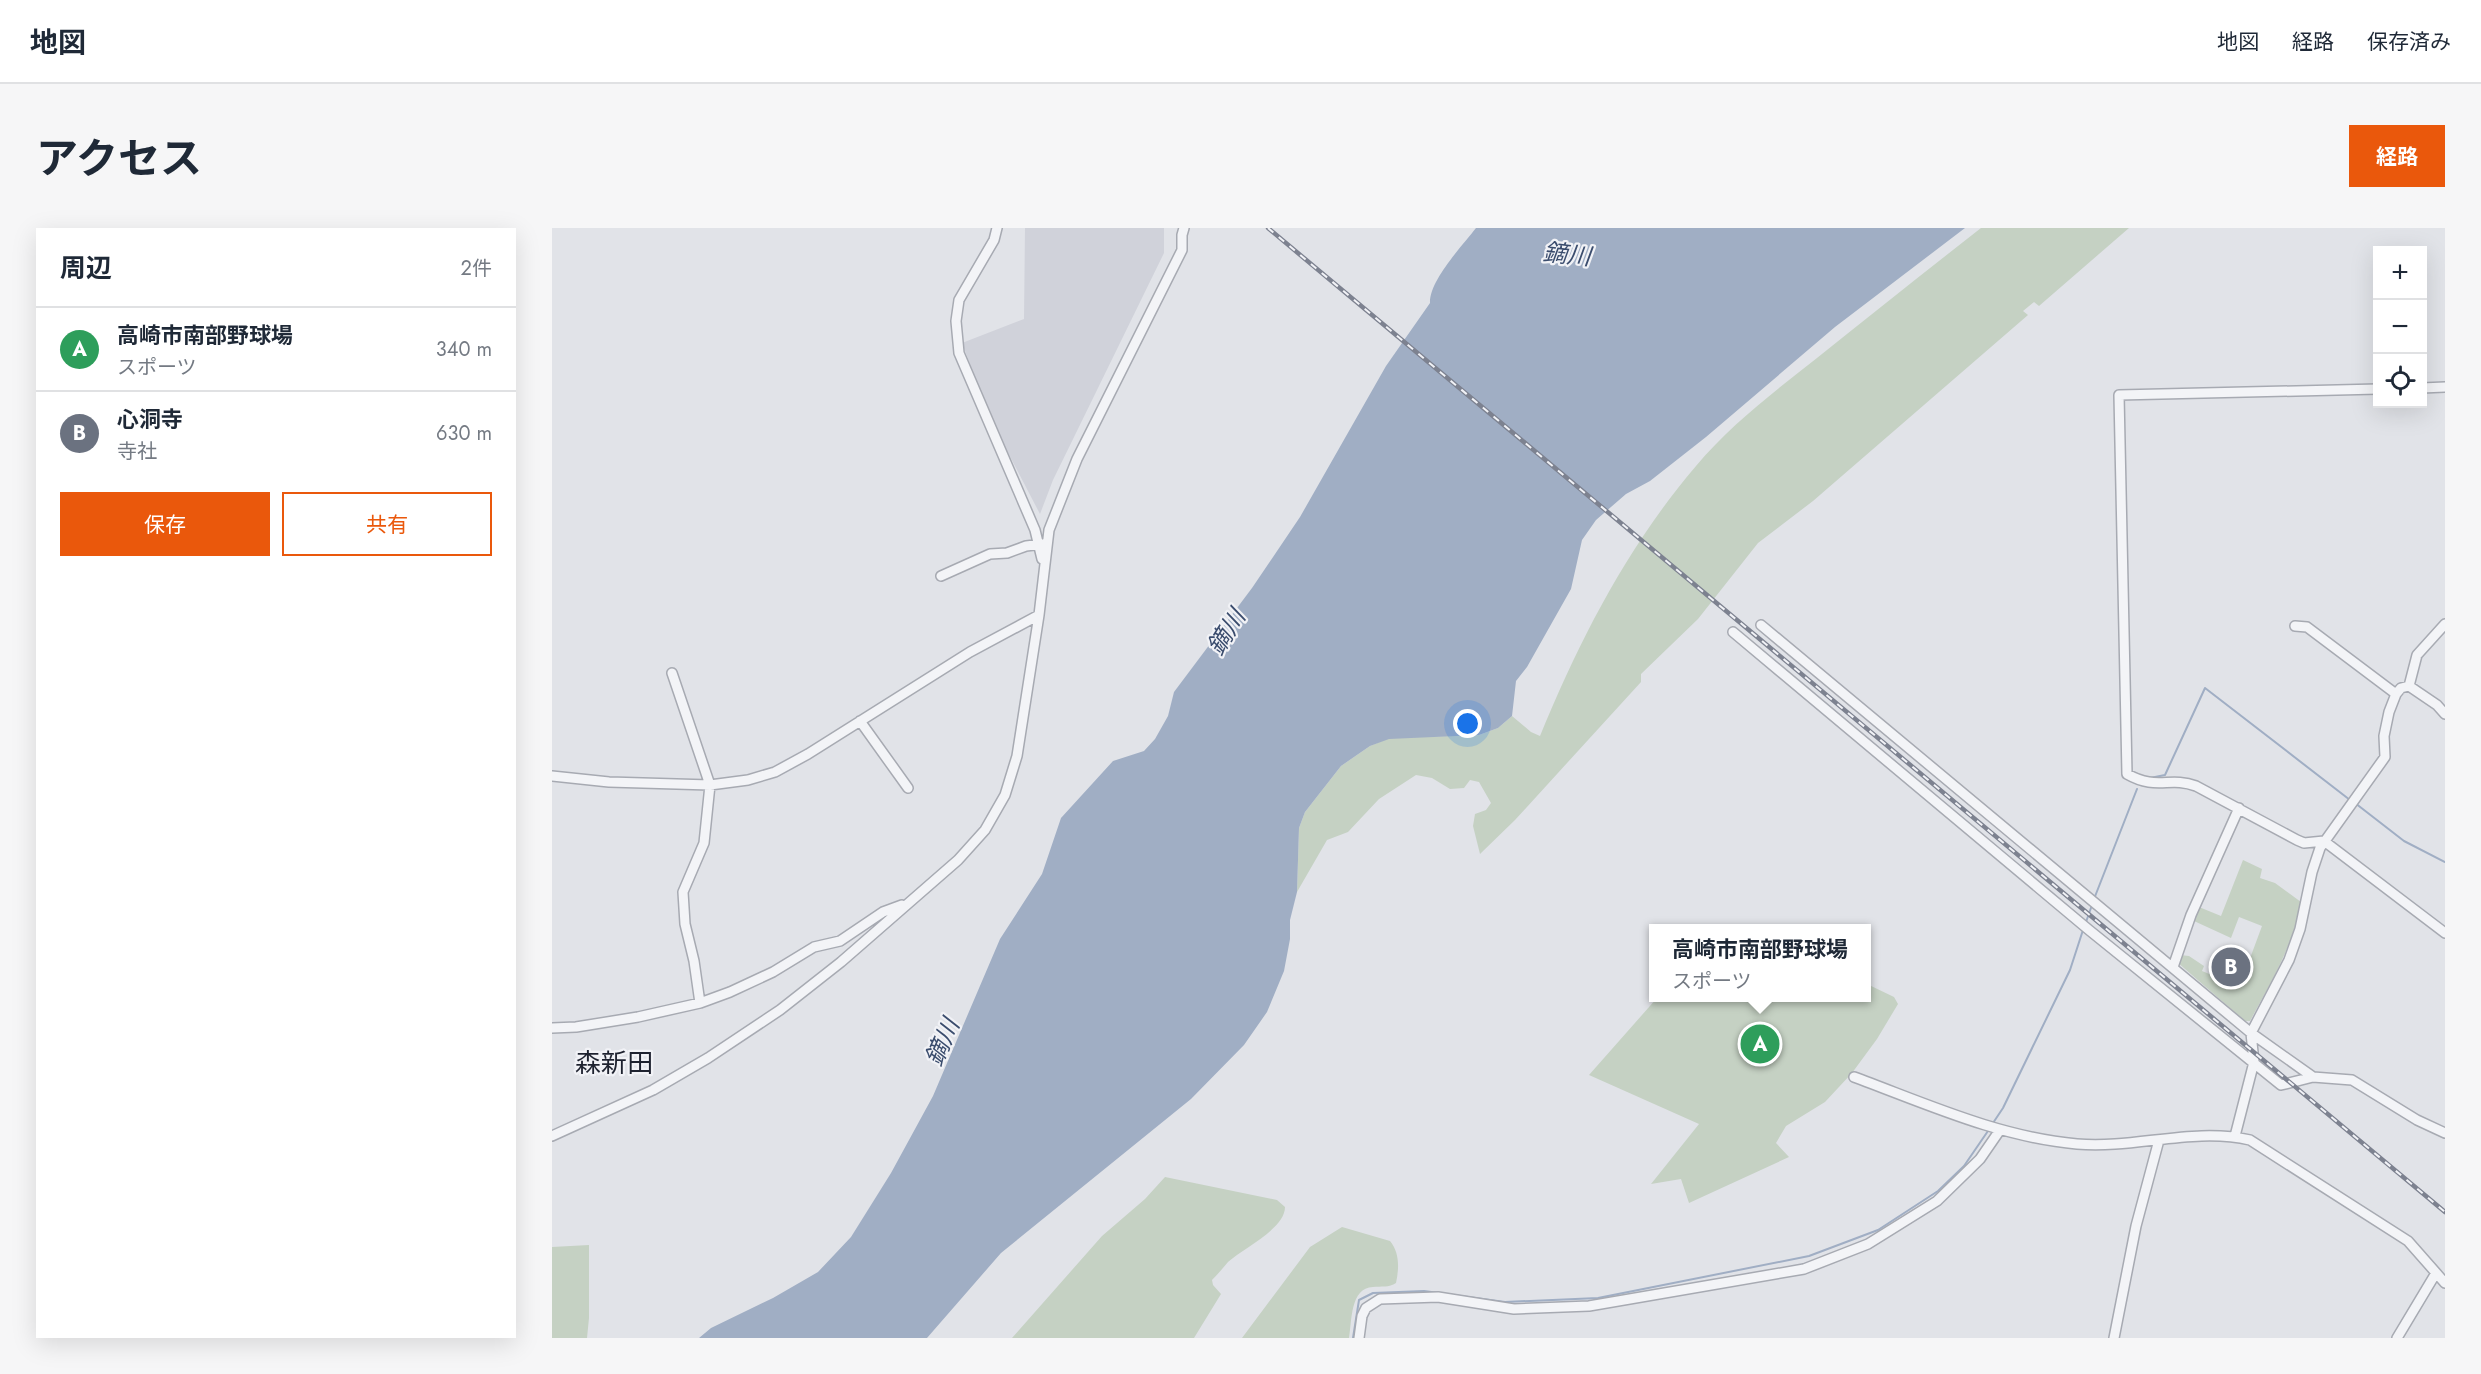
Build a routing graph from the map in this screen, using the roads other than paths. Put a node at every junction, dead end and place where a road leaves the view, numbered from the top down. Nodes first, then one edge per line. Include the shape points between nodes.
1 (997, 228) edge
2 (1184, 228) edge
3 (2445, 387) edge
4 (2427, 388) edge
5 (2373, 389) edge
6 (1043, 544) junction
7 (941, 576) dead end
8 (1039, 615) junction
9 (2445, 624) edge
10 (1761, 625) dead end
11 (2295, 626) dead end
12 (1732, 632) dead end
13 (672, 673) dead end
14 (2409, 686) junction
15 (2396, 694) junction
16 (2445, 714) edge
17 (860, 721) junction
18 (552, 777) edge
19 (710, 785) junction
20 (908, 788) dead end
21 (2239, 808) junction
22 (2324, 841) junction
23 (907, 904) junction
24 (2445, 933) edge
25 (2173, 967) junction
26 (700, 1003) junction
27 (552, 1028) edge
28 (2251, 1033) junction
29 (2254, 1062) junction
30 (1854, 1077) dead end
31 (2313, 1077) junction
32 (2000, 1130) junction
33 (2445, 1133) edge
34 (552, 1136) edge
35 (2235, 1136) junction
36 (2159, 1140) junction
37 (2436, 1274) junction
38 (2445, 1282) edge
39 (1359, 1338) edge
40 (2114, 1338) edge
41 (2397, 1338) edge

1 - 6 street via 994,240 958,300 957,342
2 - 6 street via 1182,250 1077,459
3 - 4 street
5 - 21 street via 2119,395 2127,774 2149,784 2189,783
6 - 7 street via 1007,554 990,554
6 - 8 street
8 - 17 street via 970,652
8 - 23 street via 1017,756 998,809 958,860
9 - 14 street via 2417,655
10 - 25 street
11 - 15 street via 2307,627
12 - 29 street via 2088,930
13 - 19 street
14 - 15 street
14 - 16 street
15 - 22 street via 2385,725 2385,757
17 - 19 street via 775,772
17 - 20 street
18 - 19 street
19 - 26 street via 704,843 683,892
21 - 22 street via 2304,843
21 - 25 street via 2194,906
22 - 24 street
22 - 28 street via 2289,960
23 - 26 street via 883,912 840,941 814,947 773,972
23 - 34 street via 798,997 726,1046 653,1090
25 - 28 street
26 - 27 street via 638,1017
28 - 29 street
28 - 31 street
29 - 31 street via 2281,1085
29 - 35 street
30 - 32 street
31 - 33 street via 2352,1080
32 - 36 street via 2078,1144
32 - 39 street via 1980,1159 1937,1201 1868,1244 1804,1269 1589,1306 1514,1309 1438,1297 1380,1299 1366,1308
35 - 36 street
35 - 37 street via 2268,1149 2408,1241
36 - 40 street via 2136,1226
37 - 38 street
37 - 41 street

